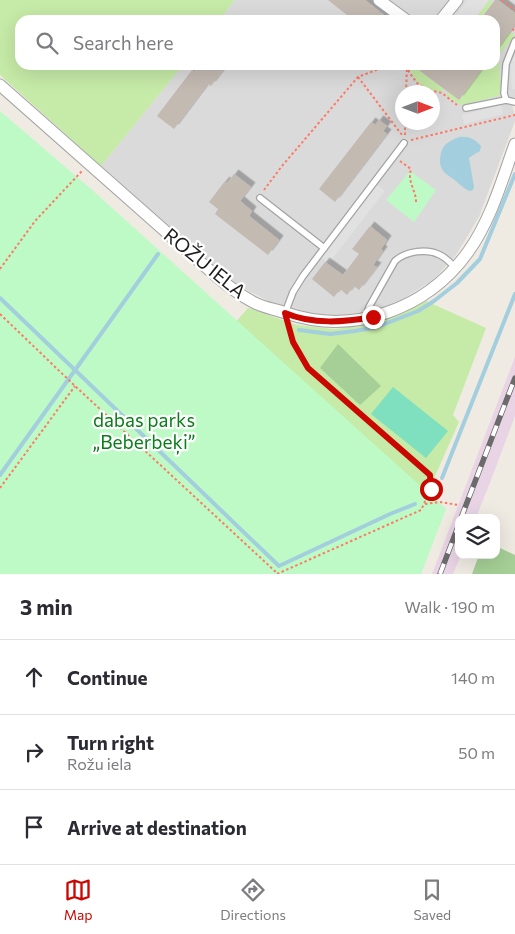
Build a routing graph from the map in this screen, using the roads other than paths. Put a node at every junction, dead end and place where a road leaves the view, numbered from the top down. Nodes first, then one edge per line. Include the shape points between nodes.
1 (379, 0) edge
2 (457, 0) edge
3 (399, 15) edge
4 (445, 15) edge
5 (515, 41) edge
6 (0, 85) edge
7 (506, 100) junction
8 (515, 102) edge
9 (466, 108) road end
10 (404, 143) road end
11 (515, 144) edge
12 (260, 198) road end
13 (324, 248) junction
14 (455, 268) junction
15 (285, 313) junction
16 (366, 318) junction

1 - 3 street
2 - 4 street
5 - 7 lane via 506,64
6 - 15 street, ROŽU IELA via 231,288 254,303
7 - 8 lane
7 - 9 lane
10 - 13 lane
11 - 14 street, ROŽU IELA via 487,220
12 - 13 lane
13 - 15 lane via 293,292
14 - 16 street, ROŽU IELA via 414,301 391,312
14 - 16 lane via 434,253 417,252 401,257 395,261 368,307
15 - 16 street, ROŽU IELA via 326,321

